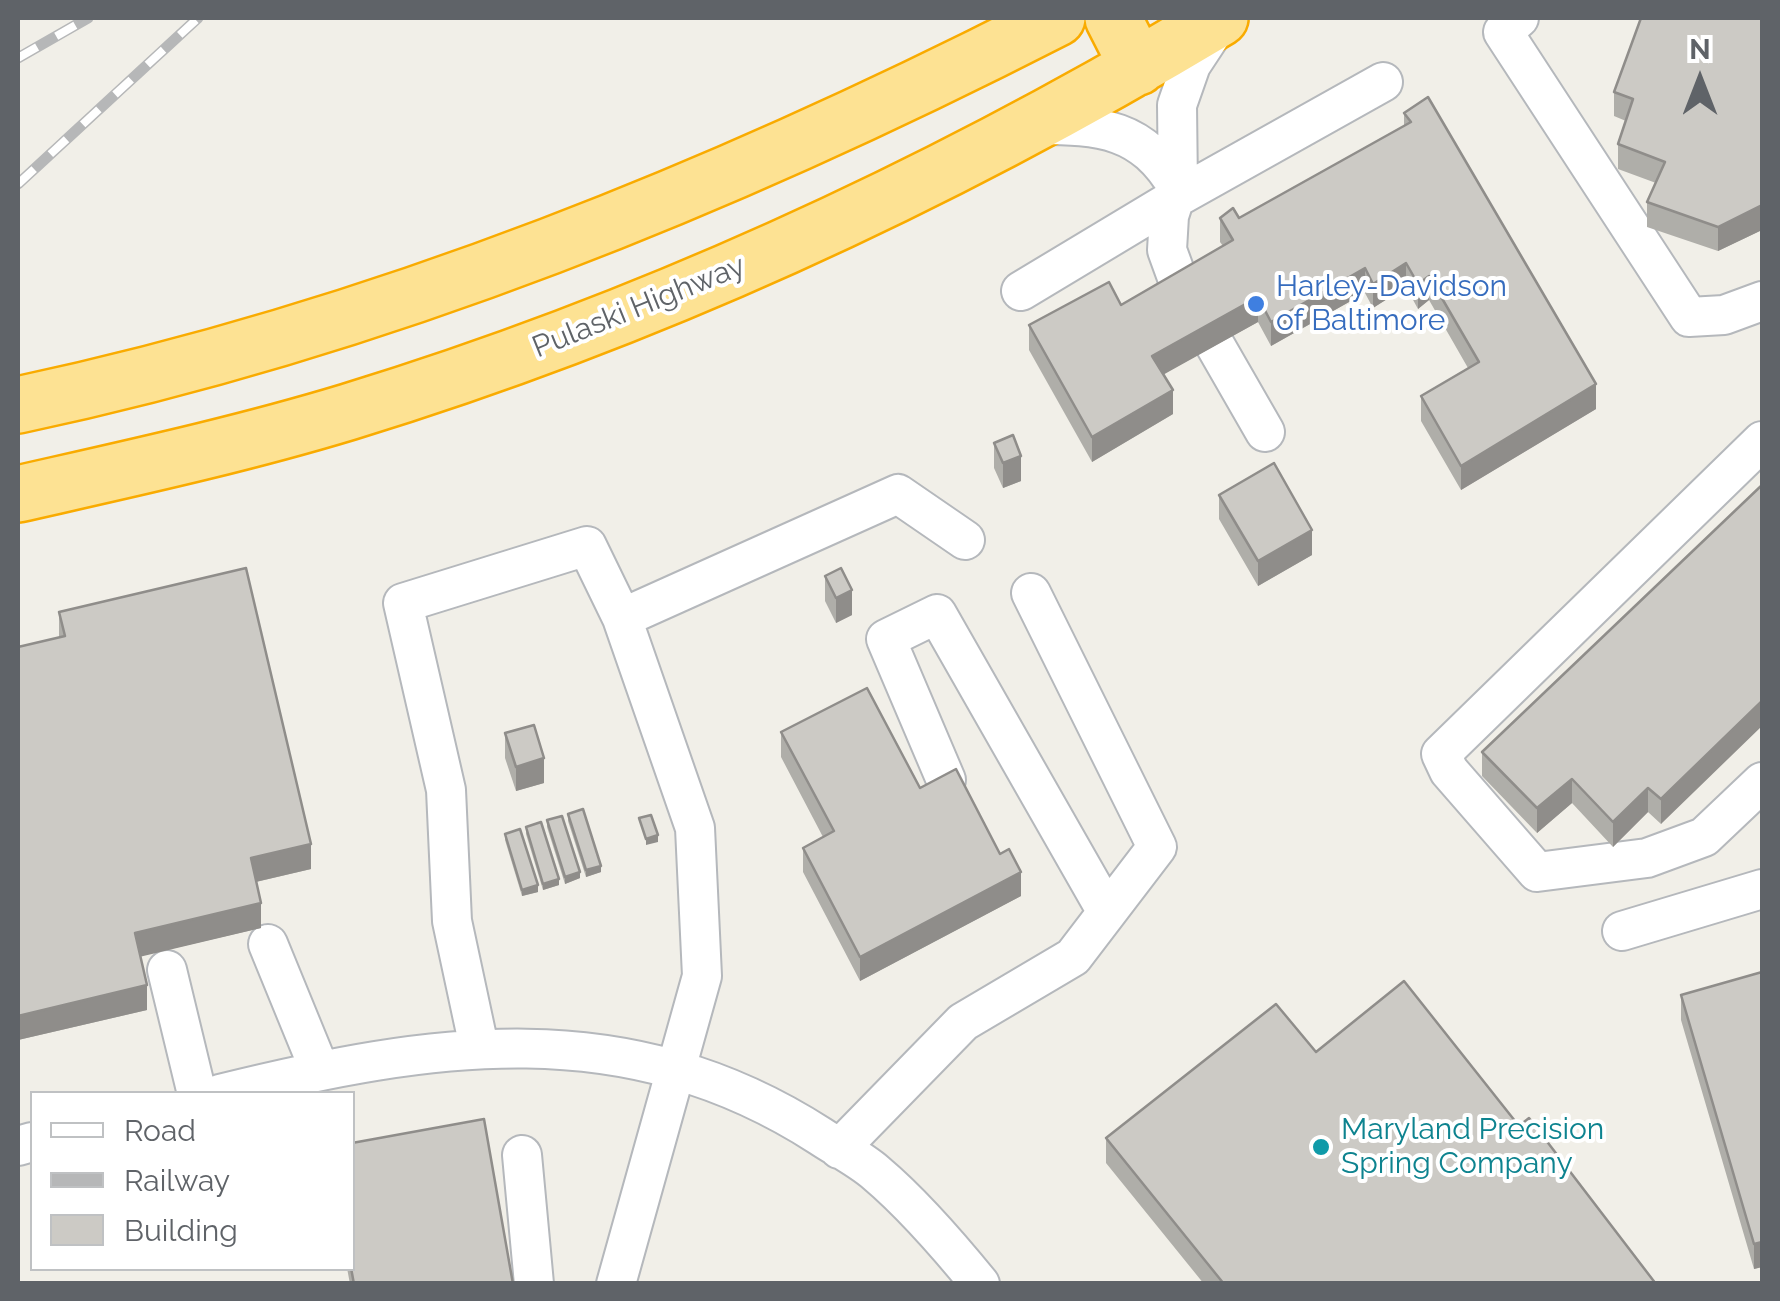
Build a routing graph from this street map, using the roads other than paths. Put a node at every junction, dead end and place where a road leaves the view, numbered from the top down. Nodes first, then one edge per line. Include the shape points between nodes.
1 (1057, 18) edge
2 (1113, 18) edge
3 (1221, 18) edge
4 (1519, 18) edge
5 (1138, 67) junction
6 (1383, 82) dead end
7 (1032, 126) junction
8 (1176, 194) junction
9 (1021, 291) dead end
10 (1183, 294) edge
11 (1762, 301) edge
12 (1216, 345) edge
13 (18, 405) edge
14 (1265, 432) dead end
15 (1762, 441) edge
16 (18, 494) edge
17 (966, 540) dead end
18 (1031, 593) dead end
19 (622, 618) junction
20 (946, 780) edge
21 (1762, 782) edge
22 (1762, 889) edge
23 (1107, 912) junction
24 (1622, 931) dead end
25 (268, 944) dead end
26 (167, 970) dead end
27 (479, 1047) junction
28 (320, 1071) junction
29 (678, 1071) junction
30 (197, 1091) edge
31 (233, 1091) edge
32 (839, 1149) junction
33 (522, 1155) dead end
34 (534, 1284) edge
35 (616, 1284) edge
36 (980, 1284) edge

1 - 13 highway via 843,122 489,270 207,360
2 - 5 highway
3 - 5 highway, Pulaski Highway
3 - 8 street via 1176,105
4 - 11 street via 1504,32 1689,316 1724,316
5 - 7 highway, Pulaski Highway
6 - 8 street
7 - 8 street via 1121,133 1150,150
7 - 16 highway, Pulaski Highway via 828,230 518,356 345,413
8 - 9 street
8 - 10 street via 1166,250
12 - 14 street
15 - 21 street via 1440,754 1538,872 1648,858 1704,837
17 - 19 street via 898,494
18 - 23 street via 1156,847
19 - 27 street via 587,546 402,603 446,790 452,921
19 - 29 street via 695,828 702,976
20 - 23 street via 886,638 938,614
22 - 24 street
23 - 32 street via 1073,956 963,1022
25 - 28 street
26 - 30 street
27 - 28 street
27 - 29 street via 560,1050
28 - 31 street
29 - 32 street via 786,1114
29 - 35 street
32 - 36 street via 876,1173
33 - 34 street

